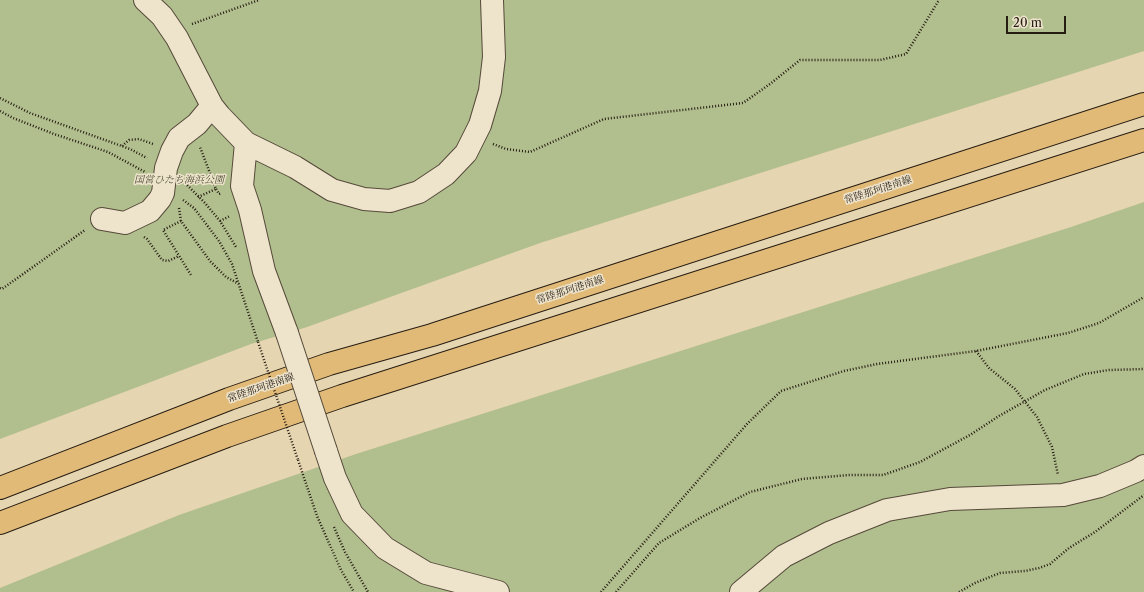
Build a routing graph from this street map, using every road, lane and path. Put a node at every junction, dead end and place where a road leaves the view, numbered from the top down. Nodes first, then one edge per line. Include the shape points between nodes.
1 (145, 0) edge
2 (259, 0) edge
3 (492, 0) edge
4 (939, 0) edge
5 (172, 31) junction
6 (0, 98) edge
7 (1144, 104) edge
8 (212, 106) junction
9 (0, 111) edge
10 (474, 137) junction
11 (1144, 140) edge
12 (246, 143) junction
13 (165, 176) junction
14 (179, 206) dead end
15 (102, 219) joint
16 (181, 221) junction
17 (125, 223) junction
18 (237, 248) dead end
19 (179, 256) junction
20 (191, 275) dead end
21 (239, 284) junction
22 (0, 288) edge
23 (1144, 297) edge
24 (976, 351) junction
25 (1144, 369) edge
26 (1026, 401) junction
27 (1144, 466) edge
28 (0, 488) edge
29 (1063, 495) junction
30 (1144, 495) edge
31 (0, 523) edge
32 (354, 592) edge
33 (498, 592) edge
34 (601, 592) edge
35 (616, 592) edge
36 (740, 592) edge
37 (959, 592) edge

1 - 5 street via 162,16
2 - 5 path
3 - 10 street via 494,57 490,91
4 - 10 path via 906,54 880,60 800,60 743,103 604,119 530,152 506,149
5 - 8 street
6 - 13 path via 30,113 130,149
7 - 28 highway, 常陸那珂港南線 via 432,335 329,364 229,399
8 - 12 street
8 - 13 street via 197,124 179,138 172,151
9 - 13 path
10 - 12 street via 466,153 446,174 419,192 390,201 364,200 332,190 295,167
11 - 31 highway via 342,396 227,436
12 - 33 street, bridge via 242,186 264,271 335,478 352,514 385,548 426,573
13 - 17 street via 160,199 150,211
13 - 18 path via 187,185 220,221
13 - 21 path via 172,189 194,208 219,241 232,264
14 - 16 path
15 - 17 street
15 - 22 path
16 - 19 path via 163,230
16 - 21 path via 210,261 226,277
17 - 19 path via 147,239 162,260
19 - 20 path
21 - 32 path, bridge via 317,516 341,570
23 - 24 path via 1099,323 1068,334
24 - 26 path via 989,368
24 - 34 path via 877,364 844,371 781,391 747,424
25 - 26 path via 1084,374
26 - 29 path via 1052,447
26 - 35 path via 920,462 883,475 802,479 750,492 659,543
27 - 29 street via 1100,486
29 - 36 street via 950,499 887,510 829,533 784,556
30 - 37 path via 1050,564 1025,571 1000,573

